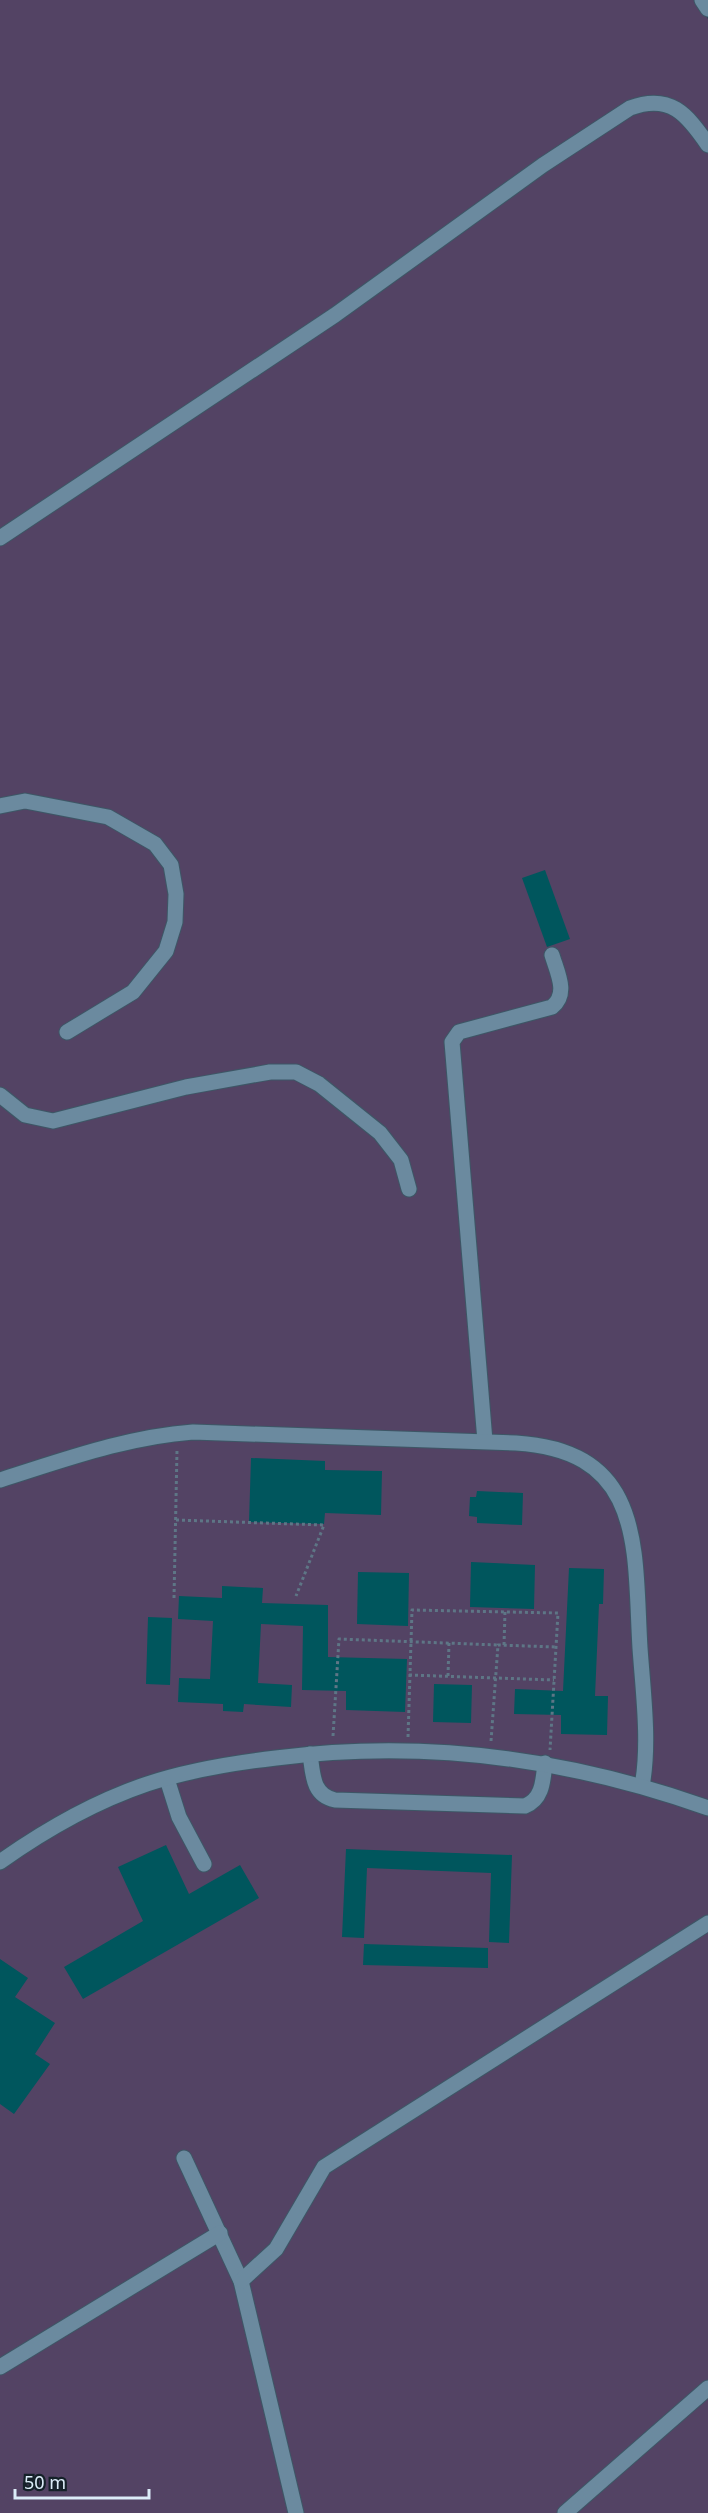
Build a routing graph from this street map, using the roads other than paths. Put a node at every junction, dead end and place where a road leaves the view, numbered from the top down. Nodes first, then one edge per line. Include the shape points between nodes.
1 (702, 0) edge
2 (708, 9) edge
3 (708, 145) edge
4 (0, 538) edge
5 (0, 806) edge
6 (552, 955) dead end
7 (67, 1032) dead end
8 (0, 1095) edge
9 (409, 1189) dead end
10 (485, 1441) junction
11 (0, 1480) edge
12 (310, 1754) junction
13 (547, 1763) junction
14 (167, 1779) junction
15 (642, 1786) junction
16 (708, 1808) edge
17 (0, 1862) edge
18 (204, 1864) dead end
19 (708, 1923) edge
20 (184, 2158) dead end
21 (220, 2233) junction
22 (241, 2281) junction
23 (0, 2367) edge
24 (708, 2388) edge
25 (296, 2513) edge
26 (565, 2513) edge

1 - 2 street
3 - 4 street via 683,113 669,105 645,102 630,108 543,165 335,315
5 - 7 street via 25,801 108,817 155,844 171,865 176,922 166,951 133,992
6 - 10 street via 562,991 560,1001 459,1032 452,1042
8 - 9 street via 26,1115 53,1121 186,1087 270,1072 296,1072 319,1084 386,1140 401,1160
10 - 11 street via 178,1433 112,1445
10 - 15 street via 535,1444 567,1453 604,1479 622,1502 635,1554 643,1700
12 - 13 street via 408,1750
12 - 13 street via 315,1788 335,1800 525,1806 539,1795
12 - 14 street via 241,1762
13 - 15 street
14 - 17 street via 119,1795 61,1822
14 - 18 street via 179,1817
15 - 16 street
19 - 22 street via 324,2167 276,2249
20 - 21 street
21 - 22 street
21 - 23 street
22 - 25 street
24 - 26 street

